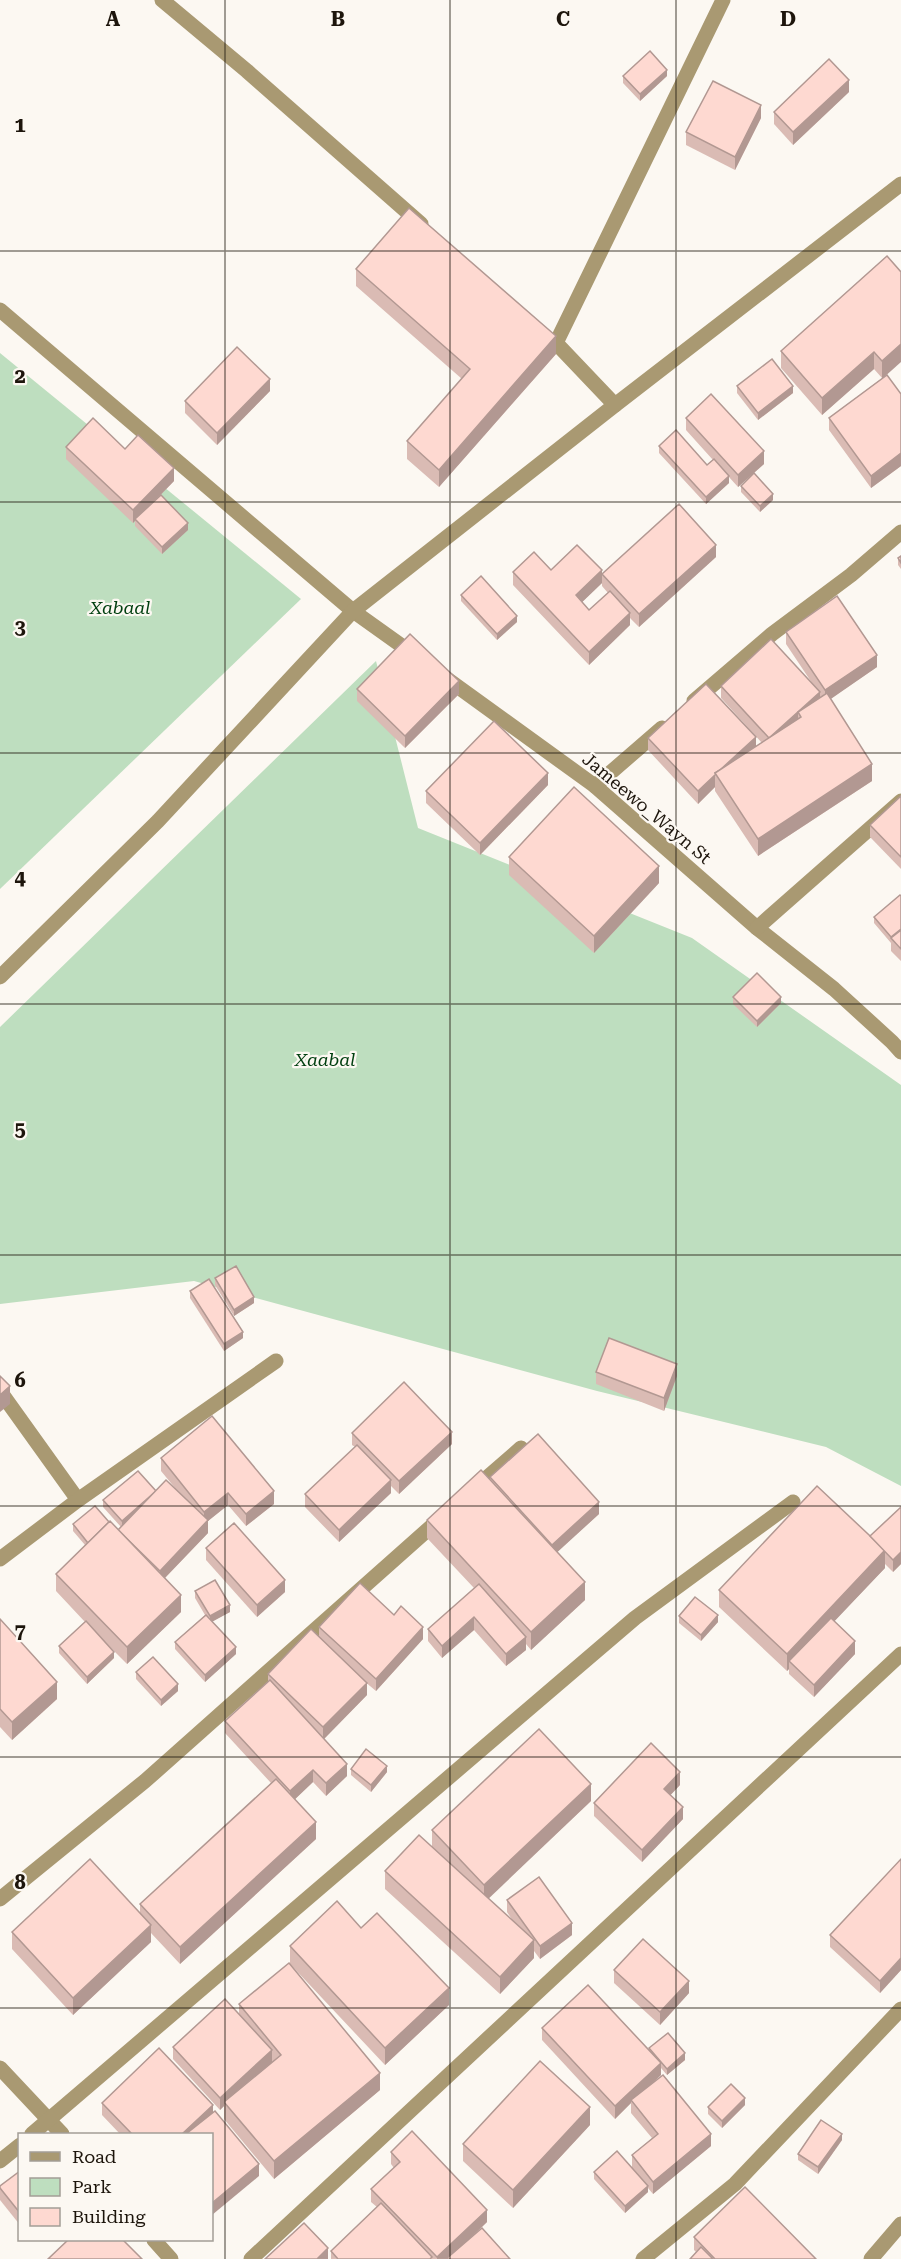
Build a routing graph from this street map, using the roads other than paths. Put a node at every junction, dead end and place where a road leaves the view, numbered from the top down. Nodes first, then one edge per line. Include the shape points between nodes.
1 (162, 0) edge
2 (723, 0) edge
3 (901, 184) edge
4 (432, 234) edge
5 (0, 310) edge
6 (615, 405) junction
7 (901, 532) edge
8 (354, 611) junction
9 (595, 786) junction
10 (901, 801) edge
11 (757, 927) junction
12 (0, 977) edge
13 (898, 1043) edge
14 (276, 1361) dead end
15 (0, 1391) edge
16 (521, 1448) edge
17 (467, 1495) edge
18 (78, 1500) junction
19 (793, 1502) dead end
20 (449, 1511) edge
21 (0, 1559) edge
22 (901, 1654) edge
23 (0, 1899) edge
24 (901, 2009) edge
25 (0, 2068) edge
26 (50, 2120) junction
27 (33, 2133) edge
28 (61, 2133) edge
29 (18, 2147) edge
30 (0, 2161) edge
31 (901, 2224) edge
32 (155, 2241) edge
33 (171, 2259) edge
34 (251, 2259) edge
35 (643, 2259) edge
36 (871, 2259) edge

1 - 4 street
2 - 6 street via 551,339
3 - 6 street
5 - 8 street, Jameewo_Wayn St
6 - 8 street
7 - 9 street via 772,634
8 - 9 street, Jameewo_Wayn St
8 - 12 street via 158,821
9 - 11 street, Jameewo_Wayn St
10 - 11 street
11 - 13 street, Jameewo_Wayn St
14 - 18 street
15 - 18 street
16 - 17 street
18 - 21 street
19 - 26 street via 634,1618
20 - 23 street via 145,1781
22 - 34 street
24 - 35 street via 735,2184
25 - 26 street
26 - 27 street
26 - 28 street
29 - 30 street
31 - 36 street
32 - 33 street

